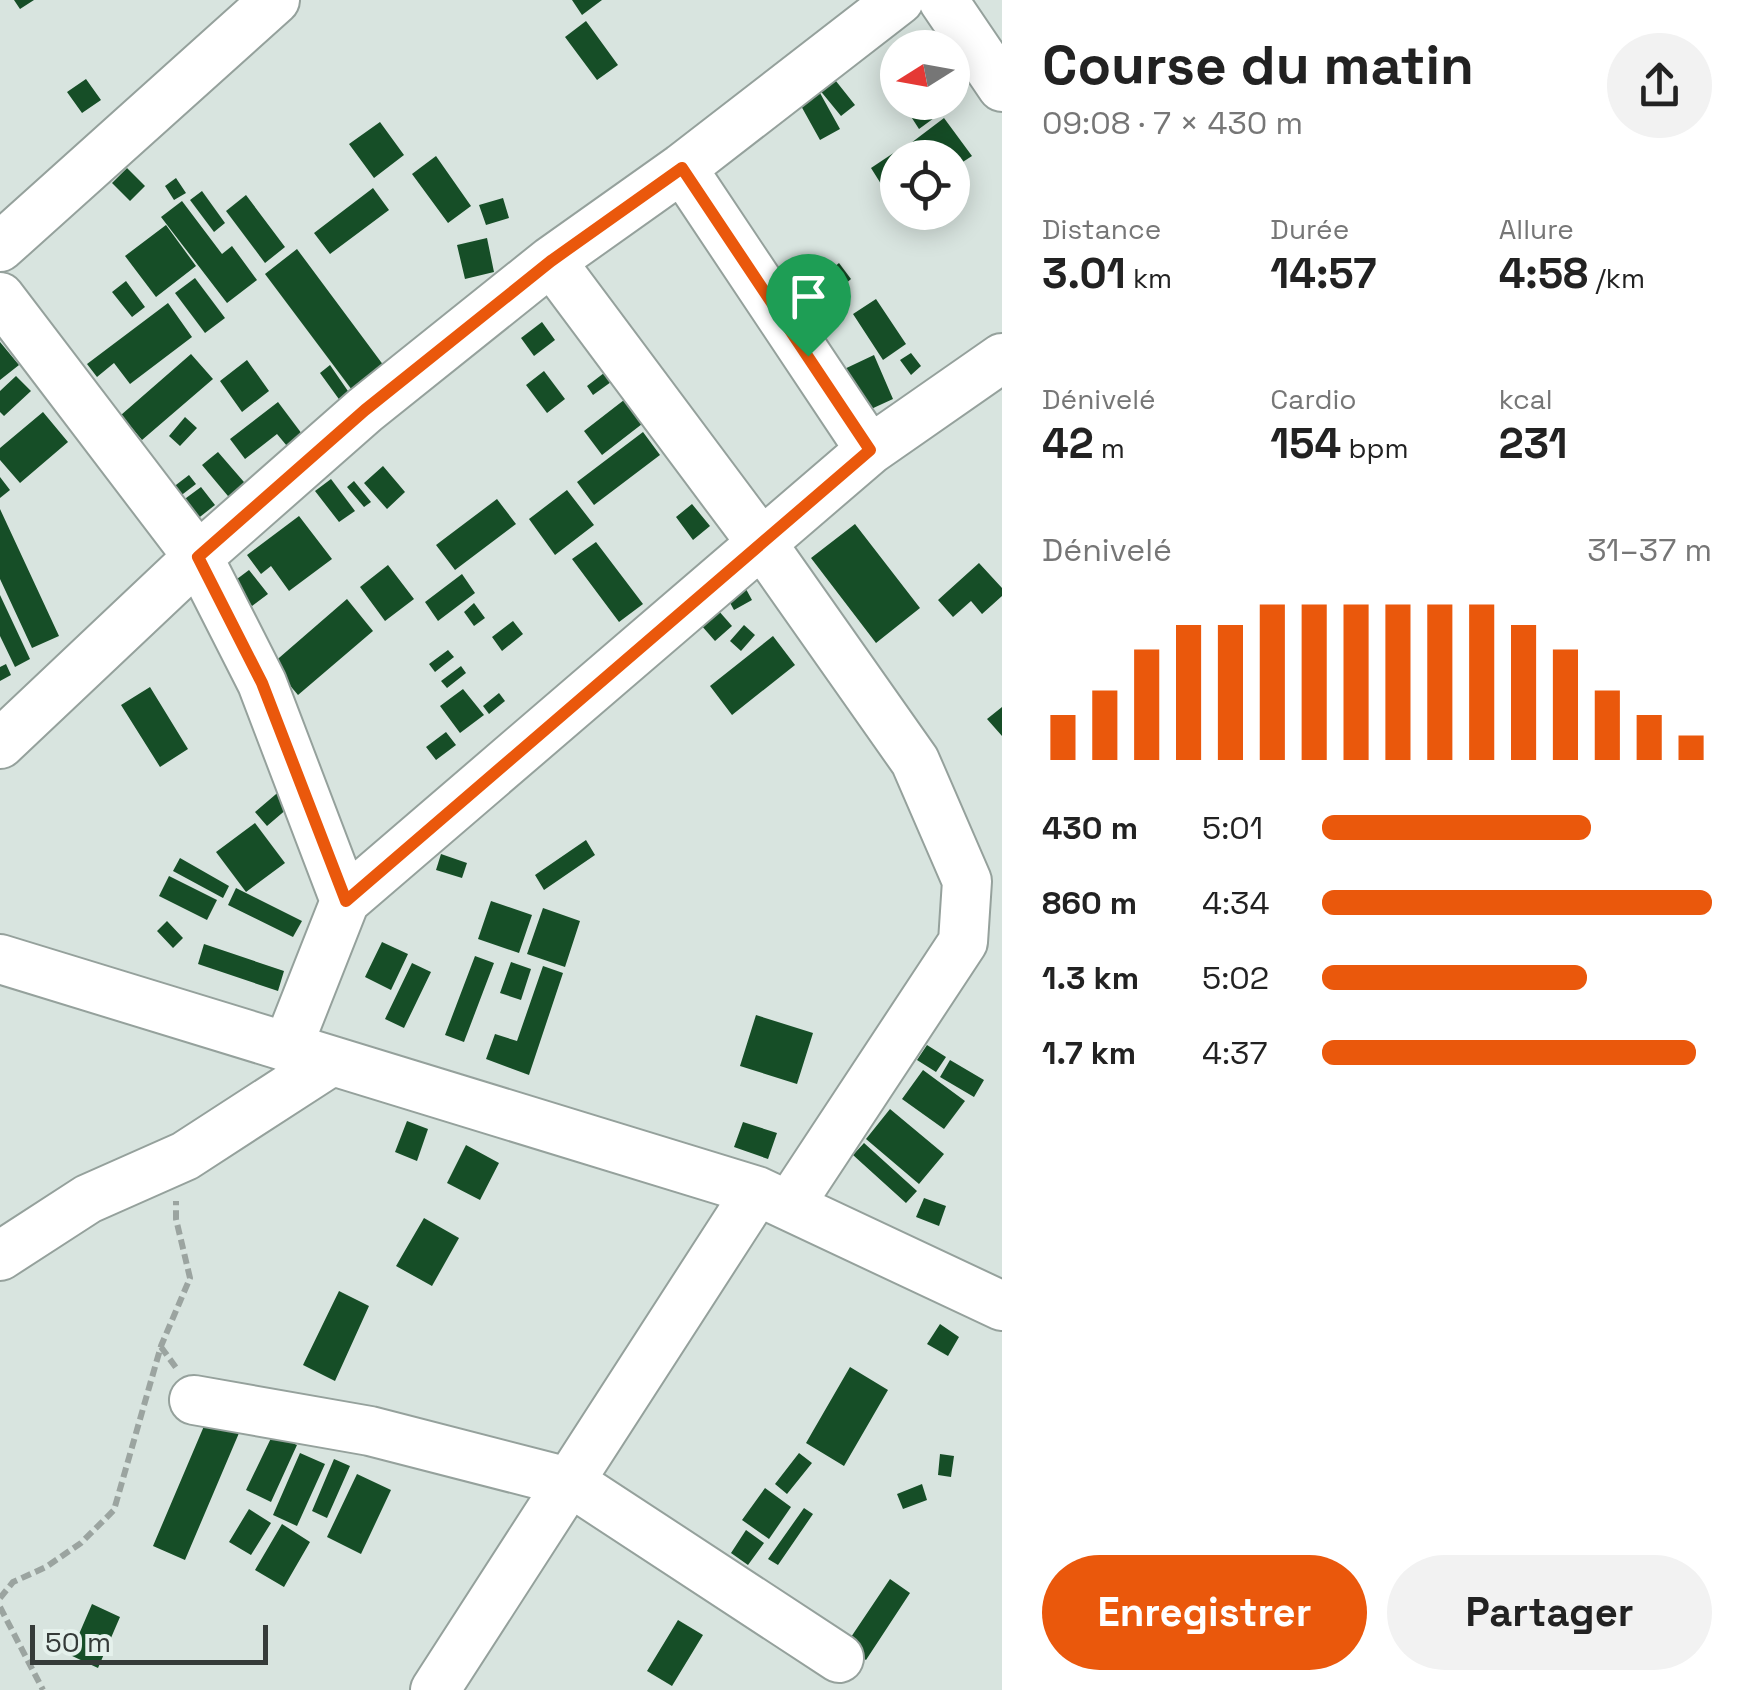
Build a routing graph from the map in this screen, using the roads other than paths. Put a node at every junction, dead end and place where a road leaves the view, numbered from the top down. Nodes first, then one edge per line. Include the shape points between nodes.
1 (275, 0) edge
2 (899, 0) edge
3 (942, 0) edge
4 (1002, 88) edge
5 (682, 168) junction
6 (0, 246) edge
7 (551, 261) junction
8 (0, 297) edge
9 (1002, 358) edge
10 (870, 450) junction
11 (763, 545) junction
12 (198, 557) junction
13 (0, 744) edge
14 (346, 901) junction
15 (982, 930) edge
16 (0, 960) edge
17 (308, 1055) junction
18 (773, 1199) junction
19 (0, 1256) edge
20 (1002, 1306) edge
21 (194, 1400) dead end
22 (572, 1483) junction
23 (838, 1658) dead end
24 (435, 1690) edge

1 - 6 street
2 - 5 street
3 - 4 street
5 - 7 street
5 - 10 street
7 - 11 street
7 - 12 street via 365,410
8 - 12 street
9 - 10 street
10 - 11 street
11 - 14 street
11 - 15 street via 915,761
12 - 13 street
12 - 14 street via 262,683
14 - 17 street
15 - 18 street
16 - 17 street
17 - 18 street
17 - 19 street via 185,1156 88,1199
18 - 20 street
18 - 22 street
21 - 22 street via 370,1431
22 - 23 street
22 - 24 street

